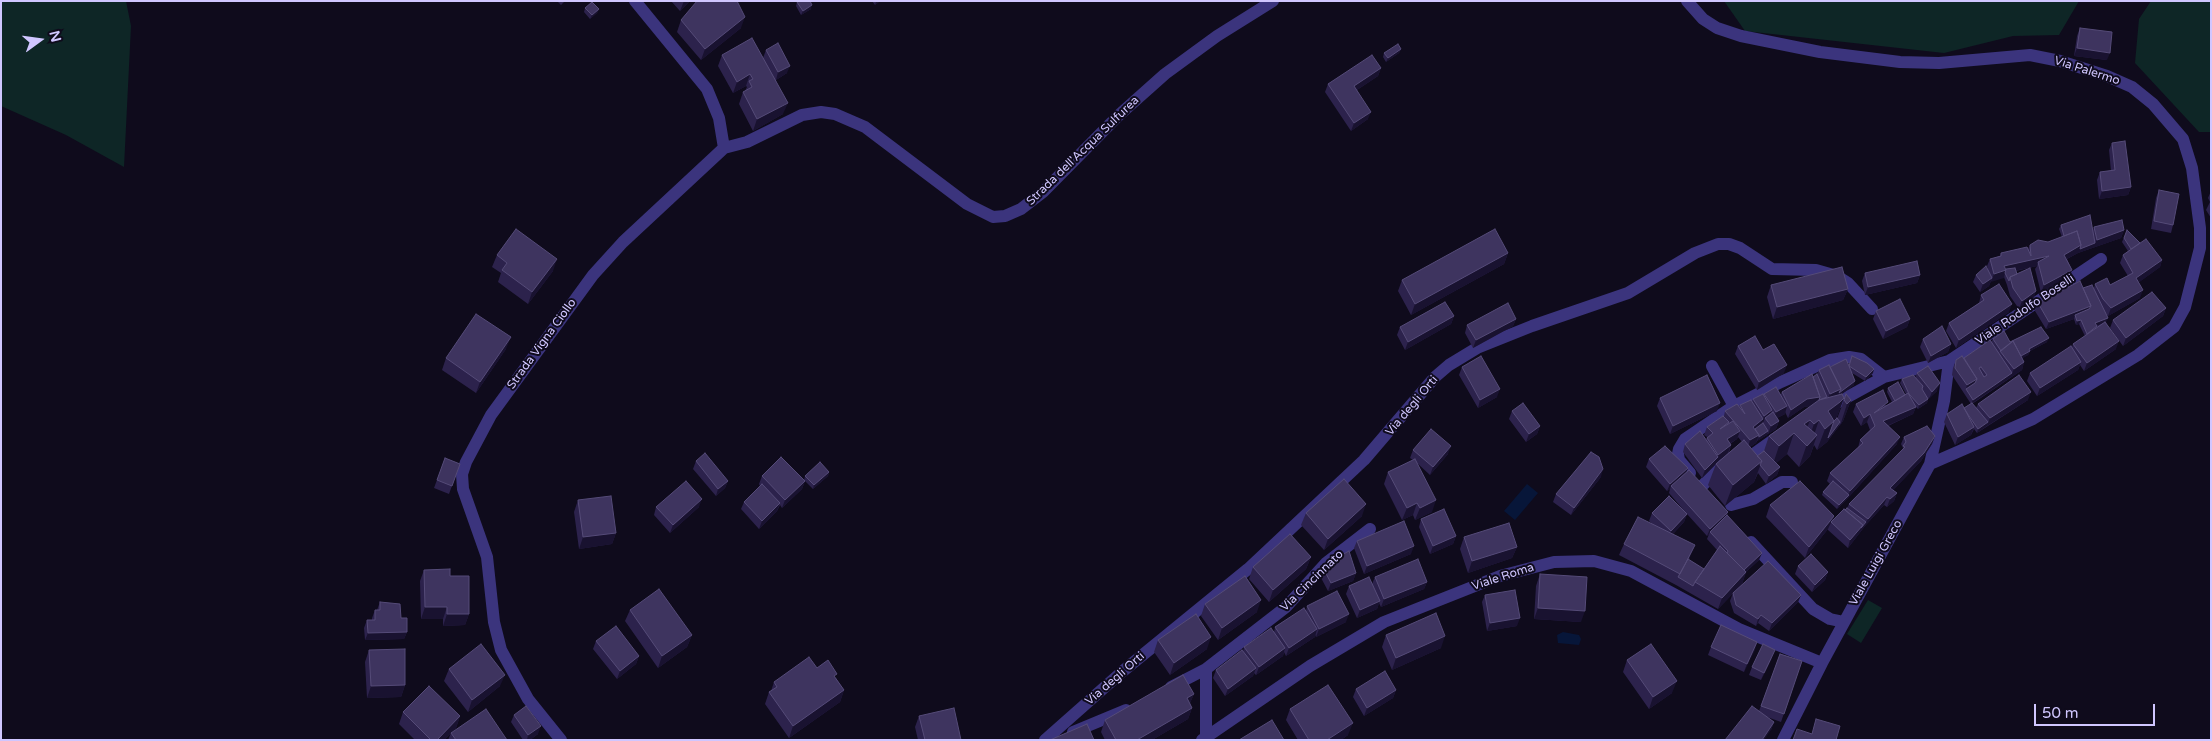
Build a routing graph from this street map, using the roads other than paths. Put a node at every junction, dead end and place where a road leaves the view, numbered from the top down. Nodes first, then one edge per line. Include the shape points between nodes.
1 (635, 1) edge
2 (1273, 1) edge
3 (1687, 1) edge
4 (724, 148) junction
5 (2100, 259) dead end
6 (1872, 309) dead end
7 (1949, 360) junction
8 (1712, 366) dead end
9 (1884, 377) junction
10 (1734, 406) junction
11 (1822, 410) edge
12 (1792, 426) edge
13 (1930, 464) junction
14 (1792, 482) dead end
15 (1726, 510) edge
16 (1370, 529) dead end
17 (1739, 529) edge
18 (1844, 622) junction
19 (1822, 662) junction
20 (1206, 669) junction
21 (1159, 694) edge
22 (1135, 706) edge
23 (1204, 739) edge
24 (561, 740) edge
25 (1045, 740) edge
26 (1052, 740) edge
27 (1783, 740) edge

1 - 4 street via 707,89 719,118
2 - 4 street, Strada dell'Acqua Sulfurea via 1165,74 1119,115 1043,192 1021,209 1005,216 994,216 967,204 865,128 835,114 802,115 746,142
3 - 13 street, Via Palermo via 1717,28 1820,52 1900,62 1939,63 2030,54 2060,61 2132,87 2158,109 2183,139 2192,168 2200,248 2185,307 2174,327 2138,355 2034,419
4 - 24 street, Strada Vigna Ciollo via 628,237 599,269 491,414 464,468 463,489 487,557 494,622 501,650 528,699
5 - 7 street, Viale Rodolfo Boselli
6 - 25 street, Via degli Orti via 1837,276 1816,270 1772,269 1740,248 1724,244 1695,253 1628,293 1477,348 1436,377 1370,453 1248,569
7 - 9 street, Viale Rodolfo Boselli
7 - 13 street, Viale Luigi Greco
8 - 10 street
9 - 10 street via 1861,360 1842,357
9 - 11 street, Viale Rodolfo Boselli
10 - 12 street via 1690,435 1679,449 1679,460 1704,491 1724,464 1751,456
13 - 18 street, Viale Luigi Greco
14 - 15 street via 1782,482 1753,500
16 - 20 street, Via Cincinnato via 1326,564 1286,607
17 - 18 street via 1813,609 1830,619
18 - 19 street, Viale Luigi Greco
19 - 23 street, Viale Roma via 1739,629 1631,571 1594,561 1554,562 1500,576 1384,622 1321,658
19 - 27 street, Viale Luigi Greco
20 - 21 street, Via Cincinnato
20 - 23 street
22 - 26 street

